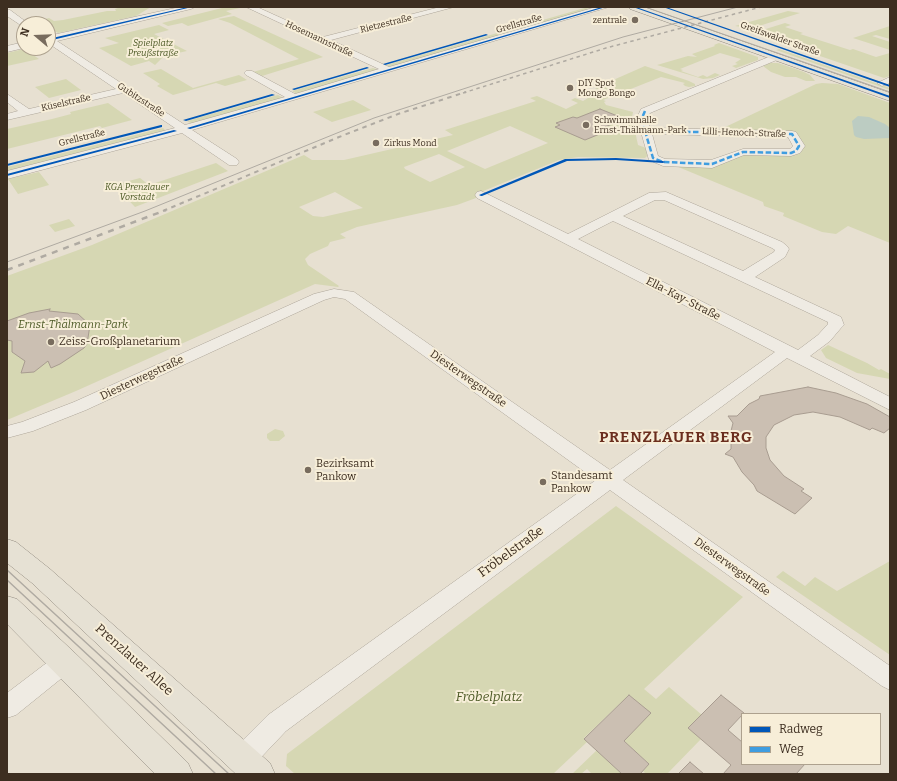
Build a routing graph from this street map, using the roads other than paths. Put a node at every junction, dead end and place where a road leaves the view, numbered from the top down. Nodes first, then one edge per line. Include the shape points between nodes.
1 (191, 7) edge
2 (250, 7) edge
3 (450, 7) edge
4 (583, 7) edge
5 (605, 7) edge
6 (634, 7) edge
7 (664, 7) edge
8 (7, 12) edge
9 (16, 18) edge
10 (56, 38) edge
11 (322, 40) junction
12 (56, 45) edge
13 (776, 57) junction
14 (378, 66) junction
15 (388, 70) junction
16 (249, 73) dead end
17 (887, 83) edge
18 (124, 90) junction
19 (289, 94) junction
20 (7, 97) edge
21 (890, 97) edge
22 (26, 112) junction
23 (7, 117) edge
24 (179, 126) junction
25 (646, 131) junction
26 (233, 162) dead end
27 (7, 165) edge
28 (7, 175) edge
29 (481, 195) dead end
30 (613, 216) junction
31 (568, 239) junction
32 (744, 277) junction
33 (792, 354) junction
34 (890, 404) edge
35 (7, 432) edge
36 (610, 480) junction
37 (7, 548) edge
38 (7, 607) edge
39 (66, 662) junction
40 (890, 679) edge
41 (7, 707) edge
42 (250, 766) edge
43 (177, 774) edge

1 - 10 street
2 - 11 street, Hosemannstraße
3 - 11 street, Rietzestraße
4 - 14 street, Grellstraße
5 - 15 street, Grellstraße
6 - 13 main road, Greifswalder Straße
7 - 17 main road, Greifswalder Straße
8 - 9 street
11 - 14 street, Hosemannstraße
12 - 18 street, Gubitzstraße
13 - 21 main road, Greifswalder Straße
13 - 25 street, Lilli-Henoch-Straße via 645,111 642,118
14 - 15 street, Hosemannstraße
14 - 19 street, Grellstraße
15 - 19 street, Grellstraße
16 - 19 street
18 - 22 street, Küselstraße
18 - 24 street, Gubitzstraße
19 - 24 street, Grellstraße
20 - 22 street
22 - 23 street, Küselstraße
24 - 26 street, Gubitzstraße
24 - 27 street, Grellstraße
24 - 28 street, Grellstraße
25 - 25 street, Lilli-Henoch-Straße via 653,158 673,163 712,164 743,152 791,154 799,146 792,134
29 - 31 street, Ella-Kay-Straße
30 - 31 street
30 - 32 street
30 - 32 street via 646,198 666,196 782,249 780,254
31 - 33 street, Ella-Kay-Straße
32 - 33 street via 836,320 836,325 824,338
33 - 34 street, Ella-Kay-Straße
33 - 36 street, Fröbelstraße
35 - 36 street, Diesterwegstraße via 27,427 80,406 319,297 334,293 349,295
36 - 40 street, Diesterwegstraße
36 - 42 street, Fröbelstraße via 277,723
37 - 42 main road, Prenzlauer Allee
38 - 39 main road
39 - 41 street
39 - 43 main road

